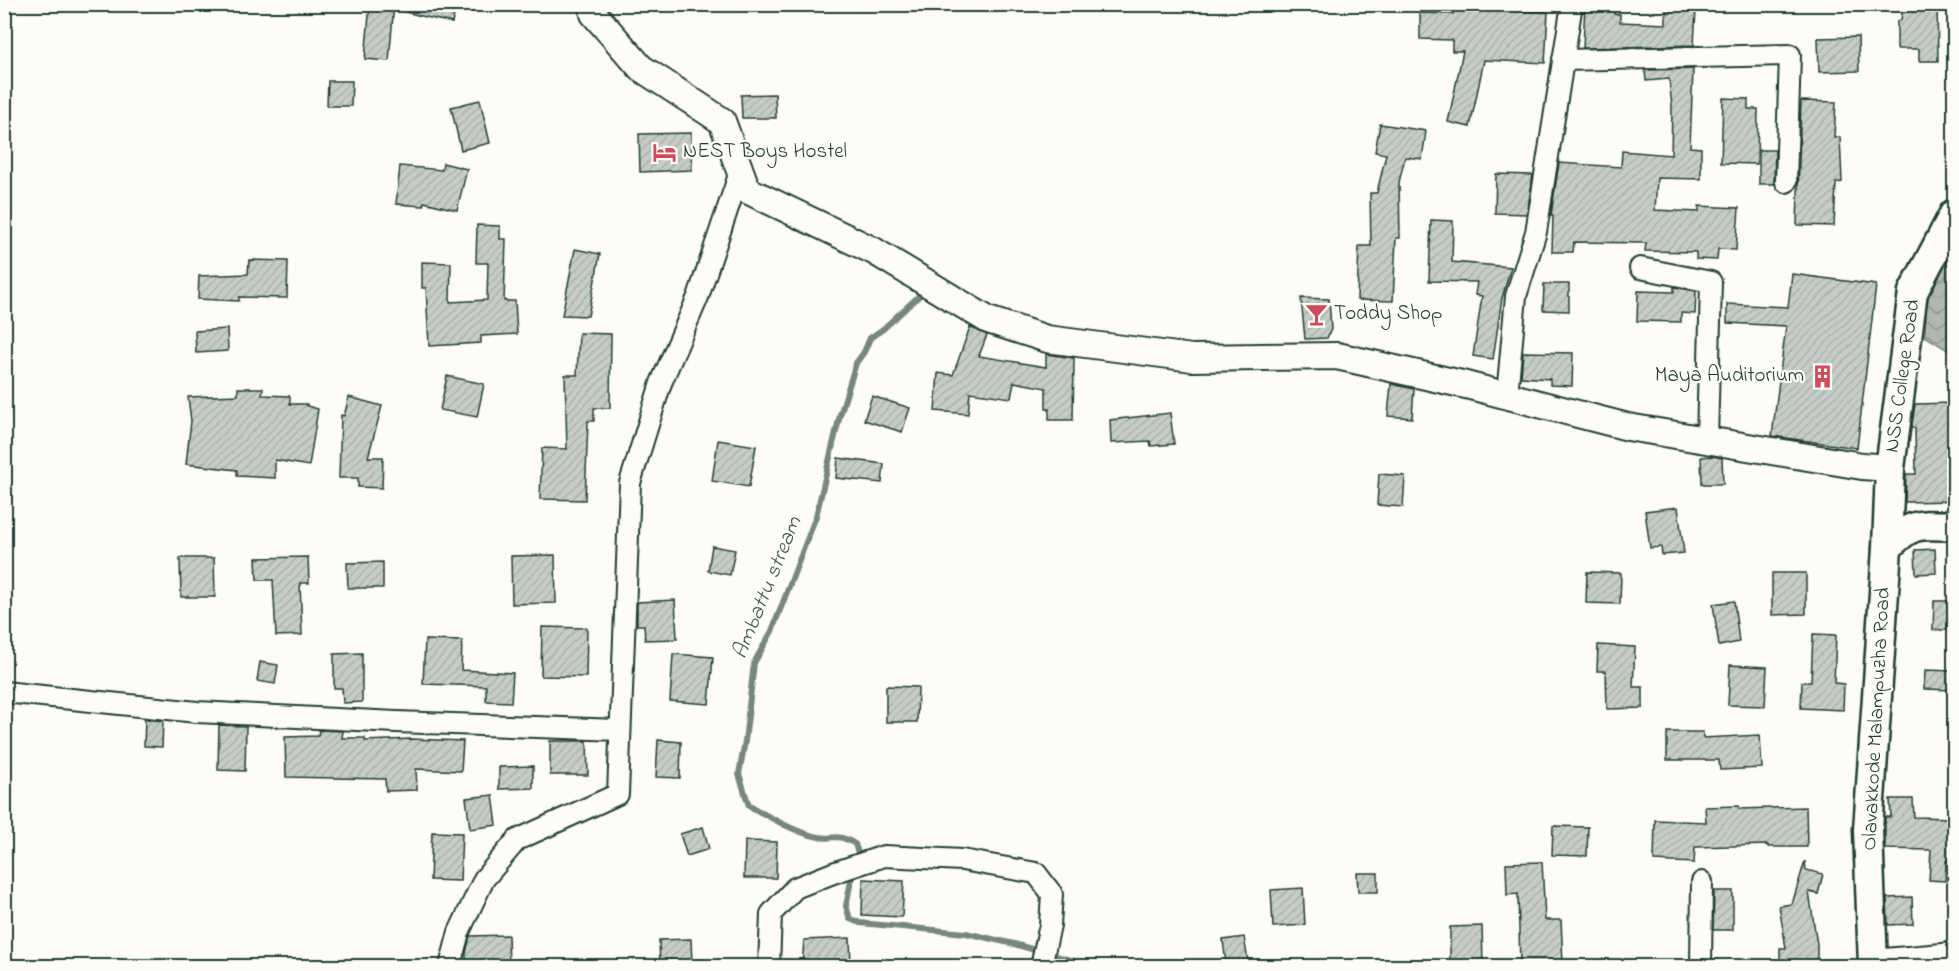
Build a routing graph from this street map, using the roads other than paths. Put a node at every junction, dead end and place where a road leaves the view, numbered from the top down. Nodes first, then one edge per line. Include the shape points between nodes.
1 (592, 4) edge
2 (1572, 4) edge
3 (1563, 60) junction
4 (740, 172) junction
5 (1786, 182) dead end
6 (1954, 214) edge
7 (1640, 268) dead end
8 (1507, 396) junction
9 (1707, 440) junction
10 (1890, 468) junction
11 (1954, 526) edge
12 (1887, 548) junction
13 (4, 692) edge
14 (620, 730) junction
15 (1702, 882) dead end
16 (1954, 953) edge
17 (1873, 963) edge
18 (450, 966) edge
19 (769, 966) edge
20 (1041, 966) edge
21 (1701, 966) edge

1 - 4 street via 594,14 641,68 722,121
2 - 3 street
3 - 5 street via 1790,55
3 - 8 street via 1536,232 1516,296
4 - 8 street via 747,190 874,251 988,320 1047,339 1191,358 1337,356
4 - 14 street via 698,297 661,383 630,483
6 - 10 main road, NSS College Road via 1914,292
7 - 9 street via 1711,282
8 - 9 street via 1628,427
9 - 10 street
10 - 12 main road, NSS College Road
11 - 12 main road via 1923,525 1903,531
12 - 17 main road, Olavakkode Malampuzha Road via 1868,830
13 - 14 street via 197,712
14 - 18 street via 618,794 517,840 484,879 459,932
15 - 21 street
16 - 17 street
19 - 20 street via 771,914 795,888 884,856 962,860 1036,873 1052,894

